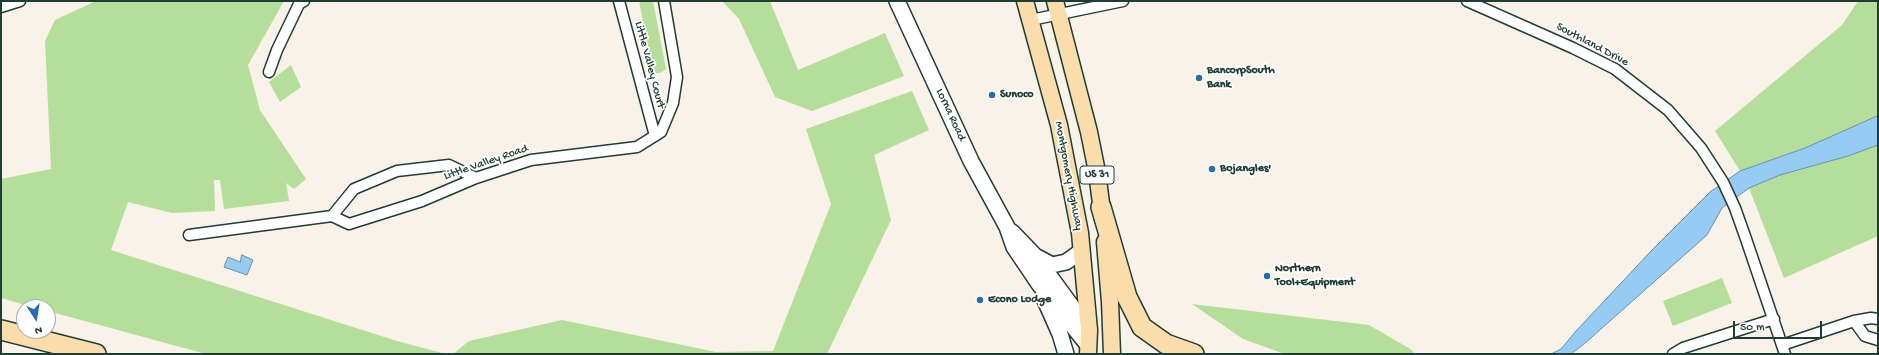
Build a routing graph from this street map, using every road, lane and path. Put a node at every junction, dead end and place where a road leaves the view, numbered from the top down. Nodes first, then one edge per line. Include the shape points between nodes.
1 (20, 1) edge
2 (304, 1) edge
3 (619, 1) edge
4 (664, 1) edge
5 (897, 1) edge
6 (1025, 1) edge
7 (1123, 1) edge
8 (1467, 1) edge
9 (1, 7) edge
10 (1057, 7) edge
11 (1031, 20) junction
12 (269, 72) dead end
13 (655, 136) junction
14 (476, 178) junction
15 (1102, 207) junction
16 (332, 216) junction
17 (1007, 227) junction
18 (189, 235) dead end
19 (1080, 252) junction
20 (1035, 256) junction
21 (1039, 284) junction
22 (1774, 319) junction
23 (1878, 320) edge
24 (1854, 321) junction
25 (1, 330) edge
26 (1878, 340) edge
27 (1090, 346) edge
28 (1784, 350) edge
29 (96, 354) edge
30 (1066, 354) edge
31 (1111, 354) edge
32 (1194, 354) edge
33 (1673, 354) edge

1 - 9 street
2 - 12 street via 299,4
3 - 13 street, Little Valley Court
4 - 13 street, Little Valley Road via 677,77 673,103 661,132
5 - 17 street, Lorna Road via 971,161
6 - 11 main road, Montgomery Highway / US 31
7 - 10 street
8 - 22 street, Southland Drive via 1615,69 1668,110 1701,148 1723,182 1735,208
10 - 11 street
10 - 15 main road, US 31 via 1097,172
11 - 19 main road, Montgomery Highway / US 31 via 1062,138 1080,233
13 - 14 street, Little Valley Road via 637,147 530,160
14 - 16 street, Little Valley Road via 422,201 349,224
14 - 16 street via 449,165 397,171 354,189
15 - 31 main road, US 31 via 1110,302
15 - 32 highway via 1127,297 1142,327 1166,344
16 - 18 street
17 - 20 street, Lorna Road
17 - 21 street, Lorna Road via 1014,247
19 - 20 street via 1066,262 1052,265
19 - 27 main road, Montgomery Highway / US 31
20 - 27 street, Lorna Road
21 - 27 street, Lorna Road
21 - 30 street
22 - 28 street, Southland Drive
22 - 33 street via 1682,348
23 - 24 street via 1871,318
24 - 26 street via 1864,336
24 - 28 street
25 - 29 highway
27 - 31 main road

